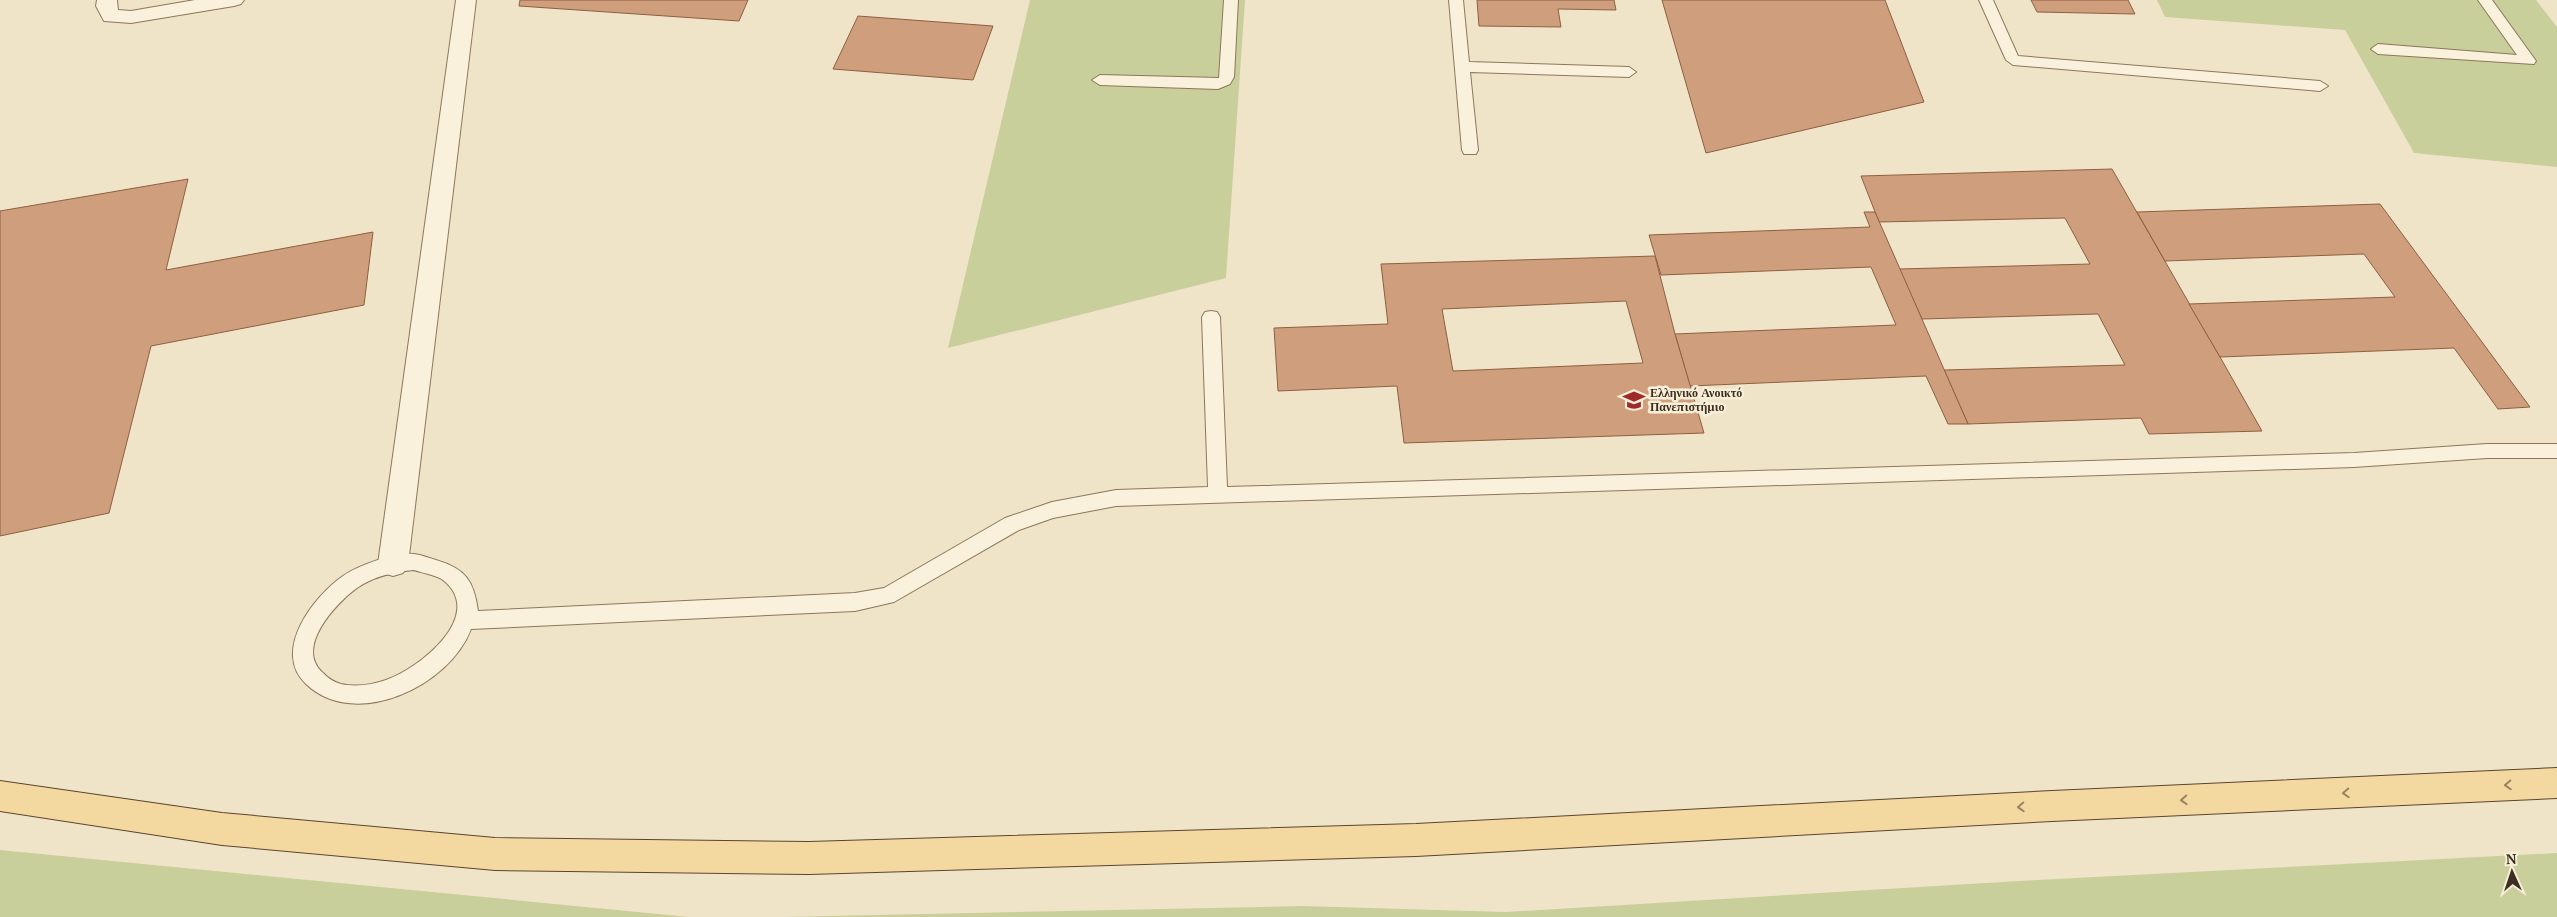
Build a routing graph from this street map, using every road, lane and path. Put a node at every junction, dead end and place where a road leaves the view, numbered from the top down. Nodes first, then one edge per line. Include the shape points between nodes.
1 (107, 0) edge
2 (234, 0) edge
3 (466, 0) edge
4 (1231, 0) edge
5 (1456, 0) edge
6 (1986, 0) edge
7 (2484, 0) edge
8 (2378, 49) dead end
9 (1462, 67) junction
10 (1629, 72) dead end
11 (1100, 80) dead end
12 (2320, 86) dead end
13 (1470, 150) dead end
14 (1211, 316) dead end
15 (2557, 451) edge
16 (1218, 494) junction
17 (393, 564) junction
18 (466, 620) junction
19 (2557, 783) edge
20 (0, 796) edge

1 - 2 street via 111,16 131,17
3 - 17 street
4 - 11 lane via 1225,81 1218,84
5 - 9 lane
6 - 12 lane via 2013,60
7 - 8 lane via 2529,61
9 - 10 lane
9 - 13 lane
14 - 16 lane
15 - 16 lane
16 - 18 lane via 1116,498 1033,516 985,538 887,596 855,602
17 - 18 lane via 433,564 448,571 460,581 466,595
17 - 18 lane via 350,582 317,613 307,632 303,650 306,666 314,680 328,690 347,695 370,695 393,689 435,664 452,647
19 -> 20 main road via 1425,839 809,858 495,854 222,829

